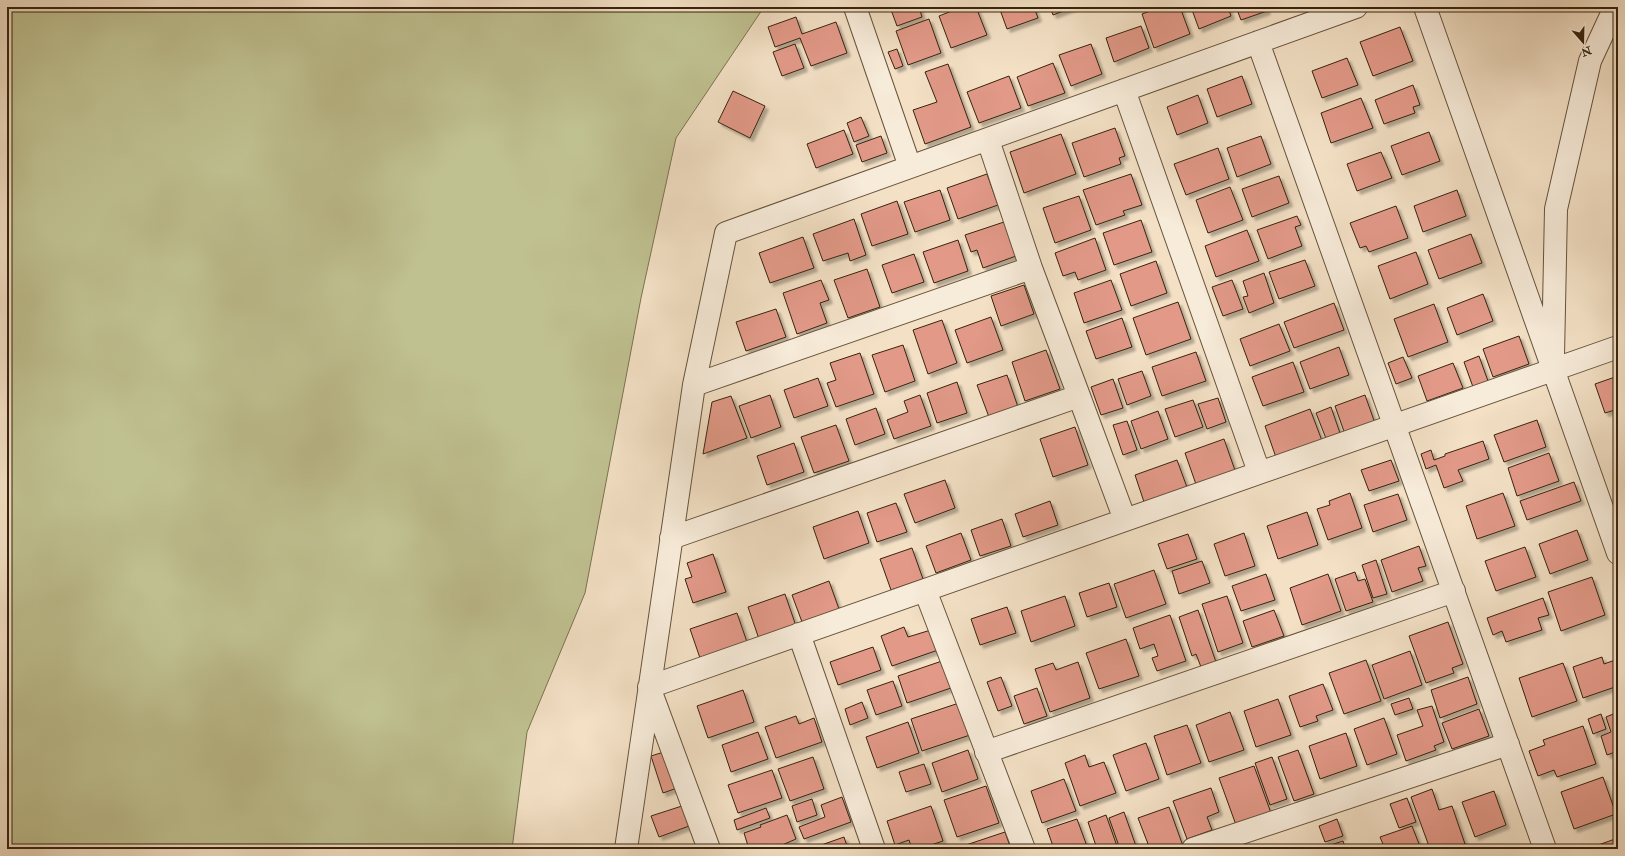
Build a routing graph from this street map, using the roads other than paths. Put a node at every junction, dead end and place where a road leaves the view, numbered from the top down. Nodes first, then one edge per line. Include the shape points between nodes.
1 (855, 7) edge
2 (1356, 7) edge
3 (1425, 7) edge
4 (1614, 7) edge
5 (1258, 42) junction
6 (1124, 90) junction
7 (988, 140) junction
8 (910, 167) junction
9 (1031, 268) junction
10 (1618, 347) edge
11 (1553, 370) junction
12 (694, 385) junction
13 (1079, 396) junction
14 (1394, 425) junction
15 (1259, 472) junction
16 (1125, 520) junction
17 (671, 538) junction
18 (1618, 553) edge
19 (925, 590) junction
20 (1454, 591) junction
21 (799, 634) junction
22 (649, 686) junction
23 (1508, 744) junction
24 (986, 752) junction
25 (626, 849) edge
26 (709, 849) edge
27 (874, 849) edge
28 (1024, 849) edge
29 (1193, 849) edge
30 (1545, 849) edge

1 - 8 street
2 - 5 street
3 - 11 street
4 - 11 street via 1590,61 1556,209
5 - 6 street
5 - 14 street
6 - 7 street
6 - 15 street
7 - 8 street
7 - 9 street
8 - 12 street via 726,233
9 - 12 street
9 - 13 street
10 - 11 street
11 - 14 street
11 - 18 street
12 - 17 street
13 - 16 street
13 - 17 street
14 - 15 street
14 - 20 street
15 - 16 street
16 - 19 street
17 - 22 street
19 - 21 street
19 - 24 street
20 - 23 street
20 - 24 street
21 - 22 street
21 - 27 street
22 - 25 street
22 - 26 street
23 - 29 street
23 - 30 street
24 - 28 street

